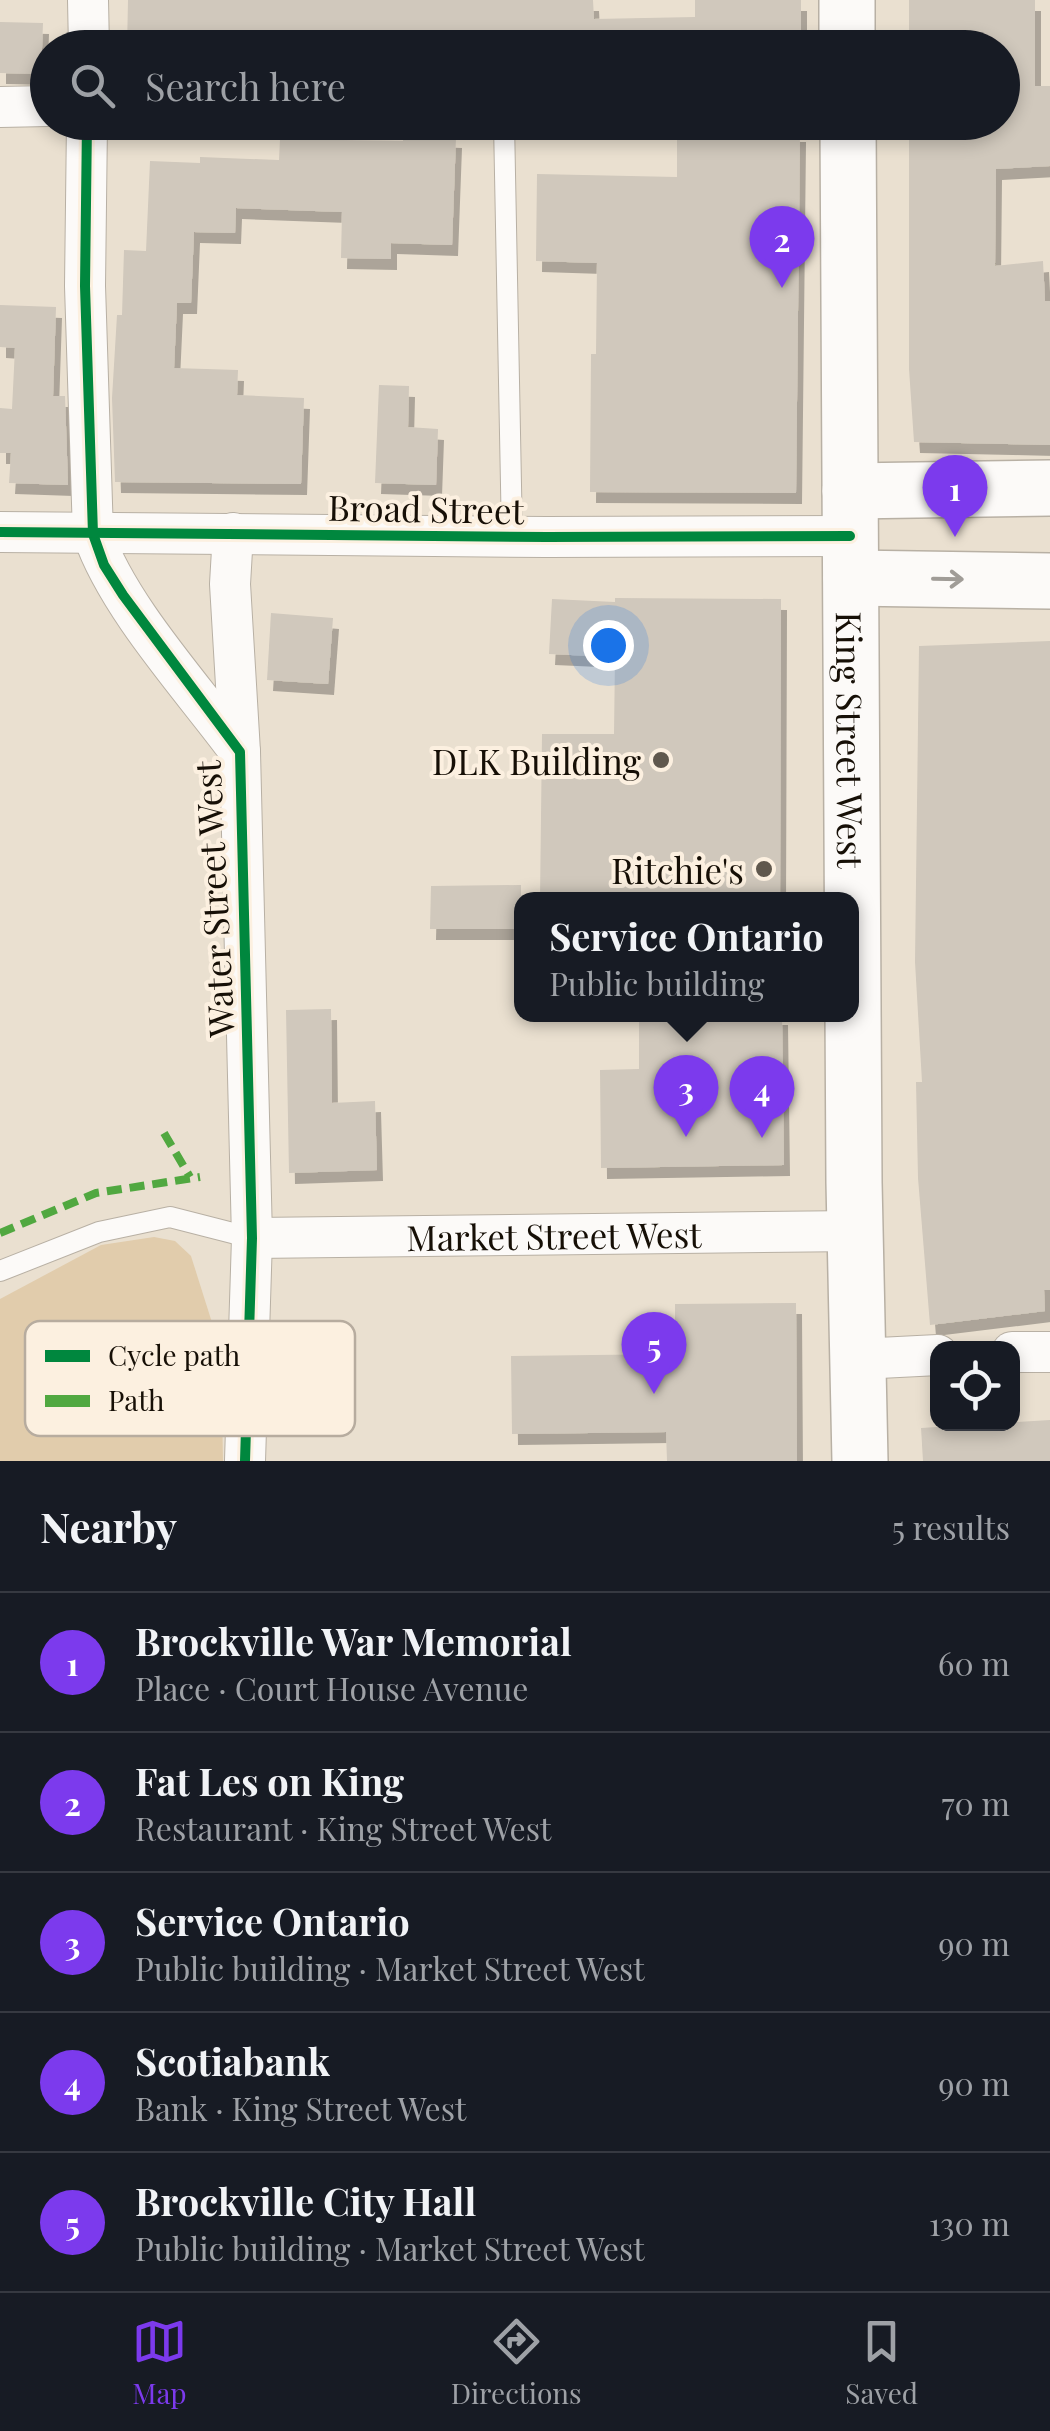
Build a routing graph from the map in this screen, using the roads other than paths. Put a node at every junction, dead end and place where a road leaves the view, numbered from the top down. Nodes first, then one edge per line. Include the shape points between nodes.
1 (88, 0) edge
2 (847, 0) edge
3 (88, 30) edge
4 (847, 30) edge
5 (30, 106) edge
6 (0, 107) edge
7 (87, 140) edge
8 (504, 140) edge
9 (848, 140) edge
10 (1050, 488) edge
11 (0, 532) edge
12 (234, 532) junction
13 (92, 534) junction
14 (850, 535) junction
15 (512, 537) junction
16 (1050, 581) edge
17 (240, 752) junction
18 (853, 892) edge
19 (854, 1022) edge
20 (856, 1231) junction
21 (252, 1238) junction
22 (0, 1270) edge
23 (250, 1321) edge
24 (1020, 1352) edge
25 (1050, 1352) edge
26 (930, 1354) edge
27 (859, 1358) junction
28 (247, 1436) edge
29 (246, 1461) edge
30 (860, 1461) edge

1 - 3 street
2 - 4 main road
5 - 6 street
7 - 13 street, Water Street West
8 - 15 lane
9 - 14 main road, King Street West
10 - 14 main road
11 - 13 street, Broad Street
12 - 13 street, Broad Street
12 - 15 street, Broad Street
12 - 17 street, Water Street West via 230,584
13 - 17 street, Water Street West via 122,594
14 - 15 street, Broad Street
14 -> 16 main road
14 - 18 main road, King Street West
17 - 21 street, Water Street West
19 - 20 main road, King Street West
20 - 21 street, Market Street West
20 - 27 main road, King Street West
21 - 22 lane via 170,1217 99,1232
21 - 23 street, Water Street West
24 - 25 street
26 - 27 street
27 - 30 main road, King Street West
28 - 29 street, Water Street West

